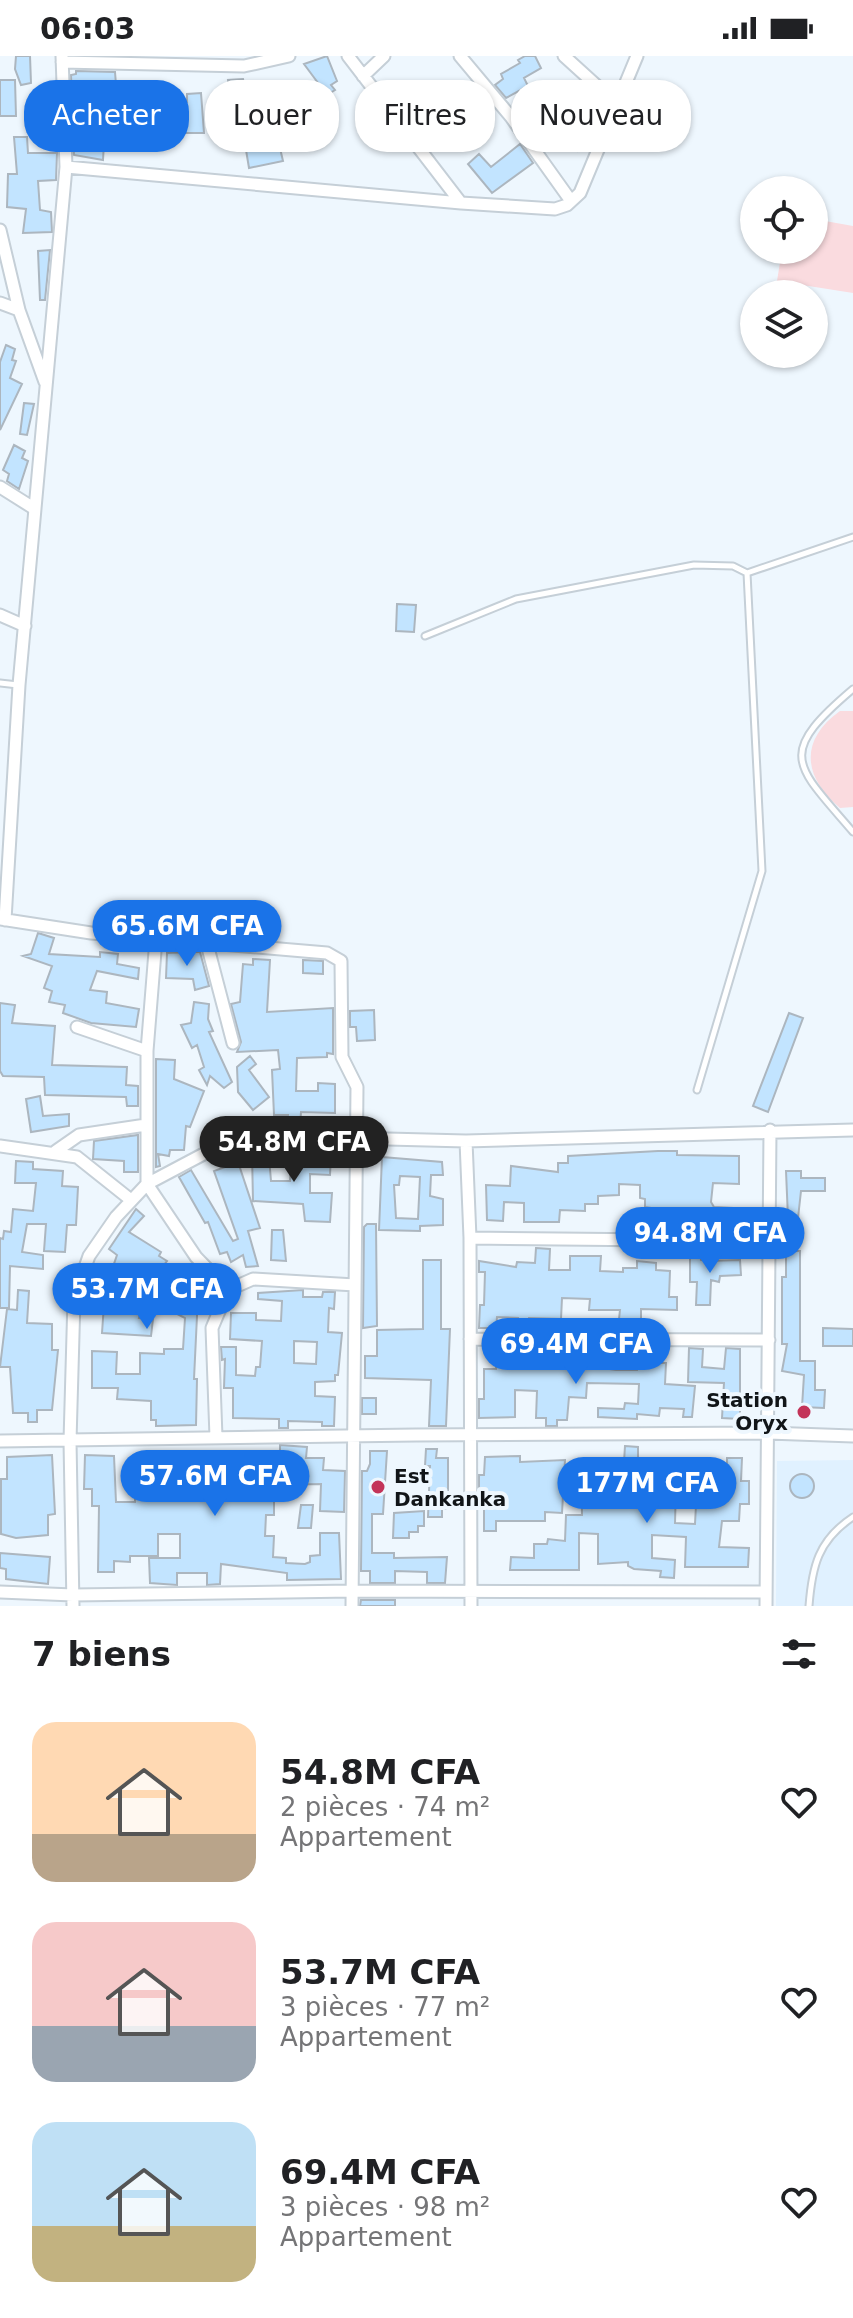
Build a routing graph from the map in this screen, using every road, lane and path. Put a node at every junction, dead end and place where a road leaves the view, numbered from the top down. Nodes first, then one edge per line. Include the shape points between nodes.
1 (289, 56) edge
2 (348, 56) edge
3 (384, 56) edge
4 (460, 56) edge
5 (564, 56) edge
6 (637, 56) edge
7 (62, 59) edge
8 (241, 61) edge
9 (363, 76) junction
10 (590, 80) edge
11 (628, 80) edge
12 (598, 152) edge
13 (66, 167) junction
14 (571, 201) junction
15 (461, 203) junction
16 (0, 230) edge
17 (0, 303) edge
18 (19, 310) junction
19 (47, 387) junction
20 (0, 487) edge
21 (35, 509) junction
22 (853, 537) edge
23 (747, 573) junction
24 (0, 615) edge
25 (25, 626) junction
26 (425, 636) dead end
27 (0, 683) edge
28 (19, 685) junction
29 (853, 691) edge
30 (852, 829) edge
31 (4, 861) edge
32 (2, 920) edge
33 (156, 939) junction
34 (207, 944) junction
35 (77, 1027) dead end
36 (233, 1043) dead end
37 (147, 1051) junction
38 (697, 1090) dead end
39 (146, 1125) junction
40 (770, 1130) junction
41 (853, 1130) edge
42 (357, 1140) junction
43 (466, 1141) junction
44 (0, 1146) edge
45 (56, 1151) junction
46 (147, 1184) junction
47 (131, 1200) junction
48 (470, 1238) junction
49 (770, 1241) junction
50 (355, 1285) junction
51 (228, 1290) junction
52 (470, 1339) junction
53 (769, 1340) junction
54 (768, 1433) junction
55 (471, 1435) junction
56 (354, 1436) junction
57 (853, 1436) edge
58 (216, 1437) junction
59 (0, 1441) edge
60 (70, 1441) junction
61 (853, 1517) edge
62 (352, 1591) junction
63 (472, 1591) junction
64 (0, 1592) edge
65 (766, 1592) junction
66 (73, 1600) edge
67 (352, 1606) edge
68 (471, 1606) edge
69 (766, 1606) edge
70 (809, 1606) edge

1 - 8 street
2 - 9 street
3 - 9 street
4 - 14 street
5 - 10 street
6 - 11 street
7 - 8 street
7 - 13 street
9 - 15 street
12 - 14 street via 580,193
13 - 15 street
13 - 19 street
14 - 15 street via 555,209
16 - 18 street
17 - 18 street
18 - 19 street
19 - 21 street
20 - 21 street
21 - 25 street
22 - 23 lane
23 - 26 lane via 733,566 694,565 516,599
23 - 38 lane via 762,871
24 - 25 street
25 - 28 street
27 - 28 lane
28 - 31 street
29 - 30 lane via 818,719 806,738 802,760 804,775
31 - 32 street
32 - 33 street
33 - 34 street
33 - 37 street
34 - 36 street
34 - 42 street via 332,954 341,961 342,1057 357,1087
35 - 37 street
37 - 39 street
39 - 45 street via 79,1135
39 - 46 street
40 - 41 street
40 - 43 street
40 - 49 street
42 - 43 street
42 - 46 street via 270,1136 234,1141
42 - 50 street
43 - 48 street
44 - 45 street
45 - 47 street via 87,1163
46 - 47 street
46 - 51 street via 196,1257
47 - 60 street via 79,1276
48 - 49 street
48 - 52 street
49 - 53 street
50 - 51 street via 253,1279
50 - 56 street
51 - 58 street via 212,1328
52 - 53 street
52 - 55 street
53 - 54 street
54 - 55 street
54 - 57 street
54 - 65 street
55 - 56 street
55 - 63 street
56 - 58 street
56 - 62 street
58 - 60 street
59 - 60 street
60 - 66 street
61 - 70 lane via 821,1546 812,1568
62 - 63 street
62 - 66 street
62 - 67 street
63 - 65 street
63 - 68 street
64 - 66 street
65 - 69 street

